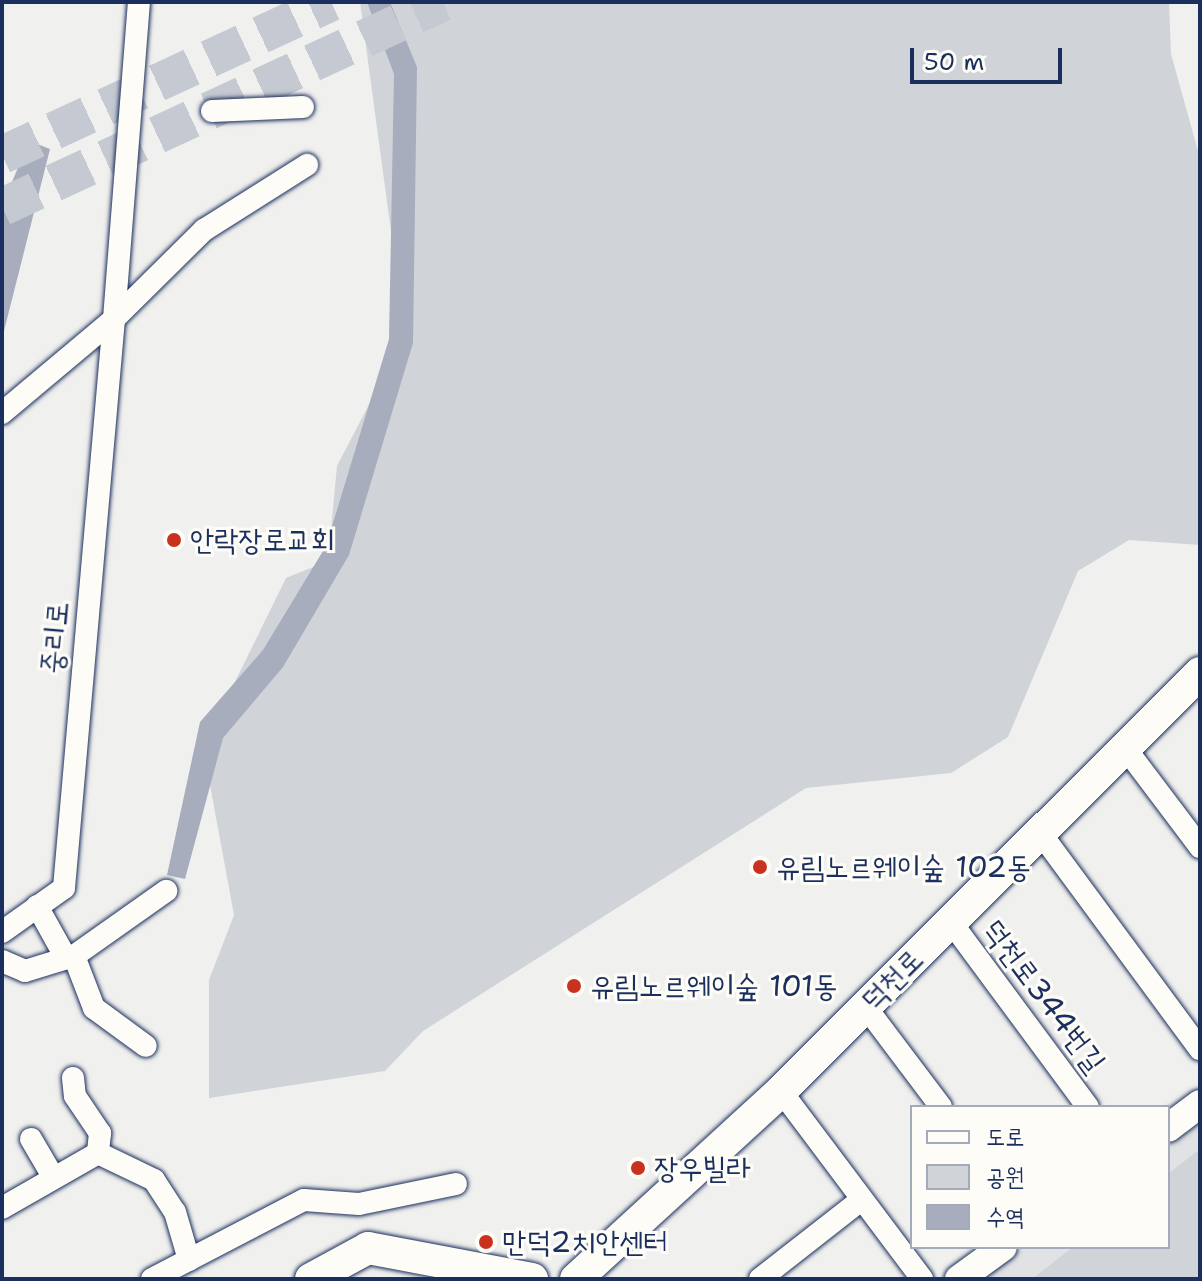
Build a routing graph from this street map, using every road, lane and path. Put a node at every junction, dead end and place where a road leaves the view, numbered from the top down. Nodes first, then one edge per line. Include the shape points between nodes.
1 (139, 2) edge
2 (303, 107) dead end
3 (212, 111) dead end
4 (307, 165) dead end
5 (114, 319) junction
6 (2, 413) edge
7 (1200, 673) edge
8 (1123, 745) junction
9 (1039, 831) junction
10 (1200, 847) edge
11 (166, 891) dead end
12 (37, 906) junction
13 (951, 922) junction
14 (2, 932) edge
15 (70, 957) junction
16 (2, 961) edge
17 (865, 1006) junction
18 (146, 1046) dead end
19 (1200, 1049) edge
20 (73, 1078) dead end
21 (781, 1091) junction
22 (1200, 1104) edge
23 (939, 1105) edge
24 (1087, 1105) edge
25 (1170, 1126) edge
26 (31, 1139) dead end
27 (98, 1153) junction
28 (52, 1175) junction
29 (456, 1184) dead end
30 (861, 1200) junction
31 (2, 1208) edge
32 (1000, 1249) edge
33 (189, 1260) junction
34 (152, 1279) edge
35 (311, 1279) edge
36 (532, 1279) edge
37 (576, 1279) edge
38 (760, 1279) edge
39 (922, 1279) edge
40 (959, 1279) edge

1 - 5 street, 중리로
2 - 3 street
4 - 5 street via 204,230
5 - 6 street
5 - 12 street, 중리로 via 64,888
7 - 8 main road, 덕천로
8 - 9 main road, 덕천로
8 - 10 street
9 - 13 main road, 덕천로
9 - 19 street
11 - 15 street
12 - 14 street, 중리로
12 - 15 street
13 - 17 main road, 덕천로
13 - 24 street, 덕천로344번길
15 - 16 street via 25,971
15 - 18 street via 94,1008
17 - 21 main road, 덕천로
17 - 23 street
20 - 27 street via 75,1096 100,1133
21 - 30 street
21 - 37 main road, 덕천로
22 - 25 street
26 - 28 street
27 - 28 street
27 - 33 street via 154,1180 175,1212
28 - 31 street
29 - 33 street via 359,1204 304,1200
30 - 38 street
30 - 39 street
32 - 40 street
33 - 34 street
35 - 36 main road via 368,1248

